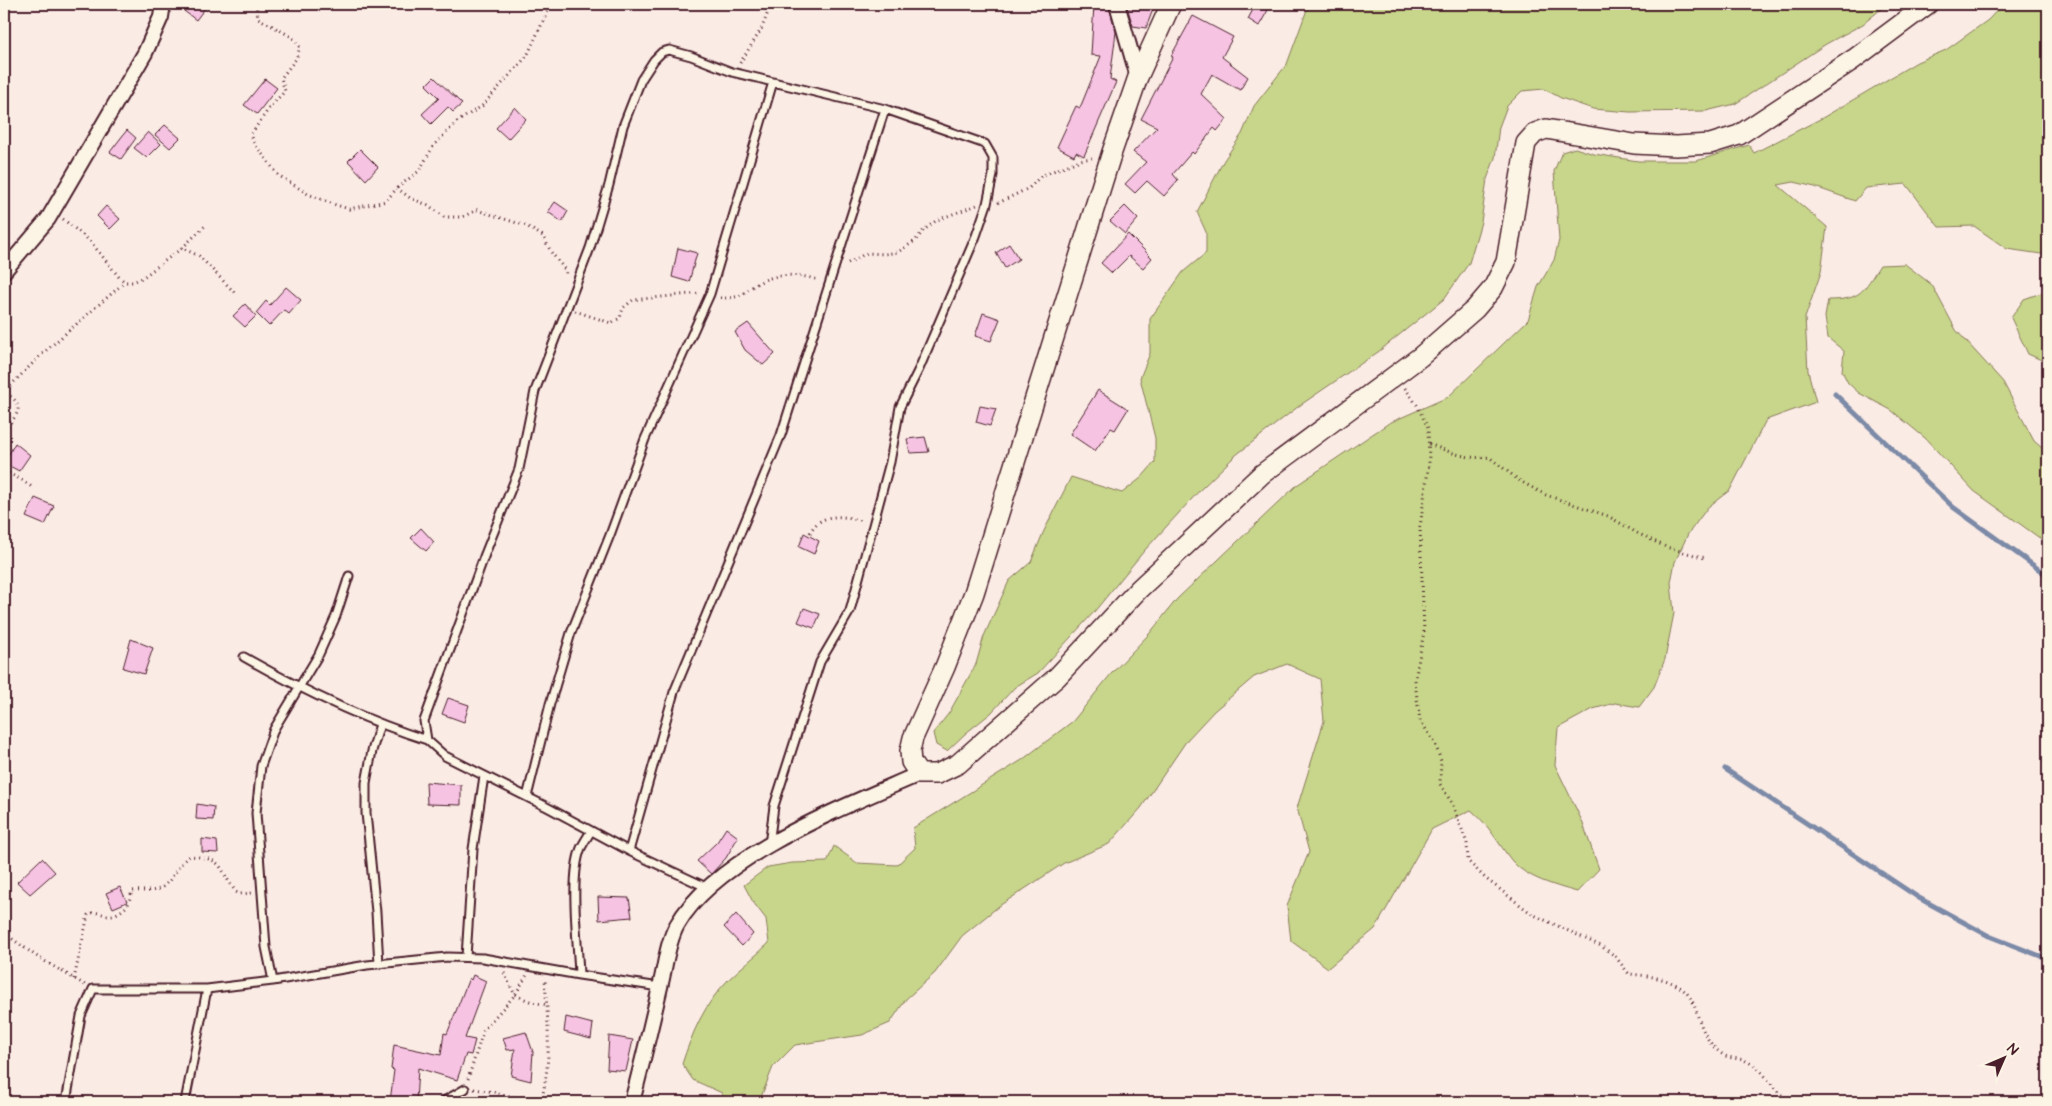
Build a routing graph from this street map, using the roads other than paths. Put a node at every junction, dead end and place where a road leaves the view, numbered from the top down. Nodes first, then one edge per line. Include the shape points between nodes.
1 (163, 4) edge
2 (1117, 4) edge
3 (1171, 4) edge
4 (1928, 4) edge
5 (1138, 78) junction
6 (773, 82) junction
7 (885, 109) junction
8 (4, 271) edge
9 (349, 576) dead end
10 (244, 657) dead end
11 (300, 686) junction
12 (380, 724) junction
13 (427, 740) junction
14 (919, 774) junction
15 (484, 776) junction
16 (527, 797) junction
17 (591, 831) junction
18 (770, 845) junction
19 (629, 851) junction
20 (709, 888) junction
21 (466, 957) junction
22 (379, 964) junction
23 (579, 976) junction
24 (273, 981) junction
25 (660, 986) junction
26 (207, 989) junction
27 (465, 1089) road end
28 (66, 1102) edge
29 (185, 1102) edge
30 (442, 1102) edge
31 (632, 1102) edge

1 - 8 street via 161,17 145,53 54,210
2 - 5 street
3 - 5 main road
4 - 14 main road via 1854,59 1739,135 1710,144 1676,146 1634,144 1546,129 1535,133 1526,142 1506,262 1493,288 1468,315 1420,357 1262,474 1139,589 1057,677 958,764 937,774
5 - 14 main road via 974,593 913,738 911,762
6 - 7 lane
6 - 13 lane via 669,50 654,60 640,80 623,126 590,248 535,391 519,470 424,721
6 - 16 lane via 710,294 645,439 571,633
7 - 18 lane via 985,144 992,158 992,175 987,204 976,236 900,407 890,462 850,611 820,662 774,806
7 - 19 lane via 781,435 674,692
9 - 11 lane via 336,616
10 - 11 lane
11 - 12 lane
11 - 24 lane via 274,729 261,766 256,813 266,947
12 - 13 lane
12 - 22 lane via 366,783
13 - 15 lane via 445,756
14 - 18 street via 798,828
15 - 16 lane
15 - 21 lane via 473,849
16 - 17 lane
17 - 19 lane
17 - 23 lane via 581,848 577,867
18 - 20 street
19 - 20 lane
20 - 25 street via 676,926
21 - 22 lane
21 - 23 lane
22 - 24 lane
23 - 25 lane
24 - 26 lane
25 - 31 street
26 - 28 lane via 92,989 81,1016
26 - 29 lane
27 - 30 lane

